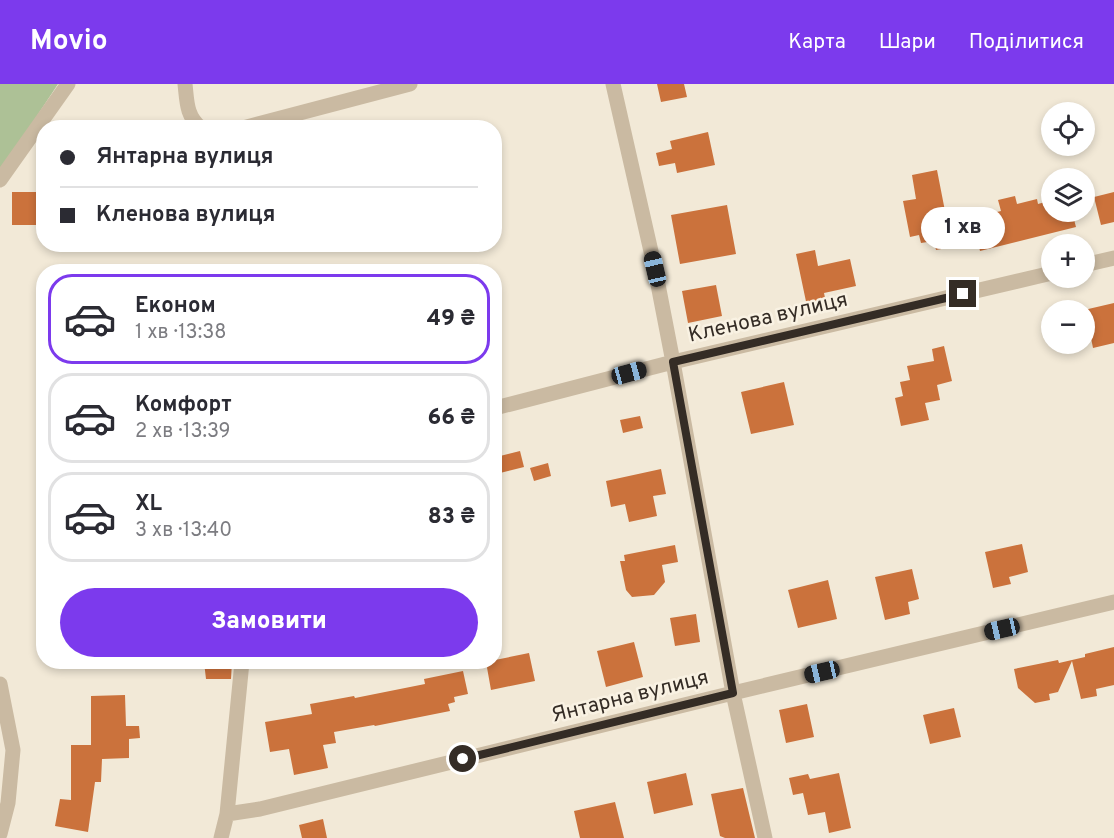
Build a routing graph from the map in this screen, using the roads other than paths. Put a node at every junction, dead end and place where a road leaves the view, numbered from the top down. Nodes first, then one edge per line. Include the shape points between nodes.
1 (68, 84) edge
2 (185, 84) edge
3 (410, 84) edge
4 (613, 84) edge
5 (42, 120) edge
6 (193, 120) edge
7 (273, 120) edge
8 (36, 129) edge
9 (0, 180) edge
10 (1114, 258) edge
11 (1095, 262) edge
12 (1041, 276) edge
13 (673, 362) junction
14 (502, 406) edge
15 (1114, 603) edge
16 (241, 669) edge
17 (0, 684) edge
18 (733, 693) junction
19 (226, 814) junction
20 (0, 834) edge
21 (221, 838) edge
22 (765, 838) edge

1 - 5 street
2 - 6 street
3 - 7 street
4 - 13 street
8 - 9 street
10 - 11 street
12 - 13 street, Кленова вулиця
13 - 14 street, Кленова вулиця
13 - 18 street
15 - 18 street, Янтарна вулиця
16 - 19 street
17 - 20 street via 13,750 8,802
18 - 19 street, Янтарна вулиця
18 - 22 street
19 - 21 street

